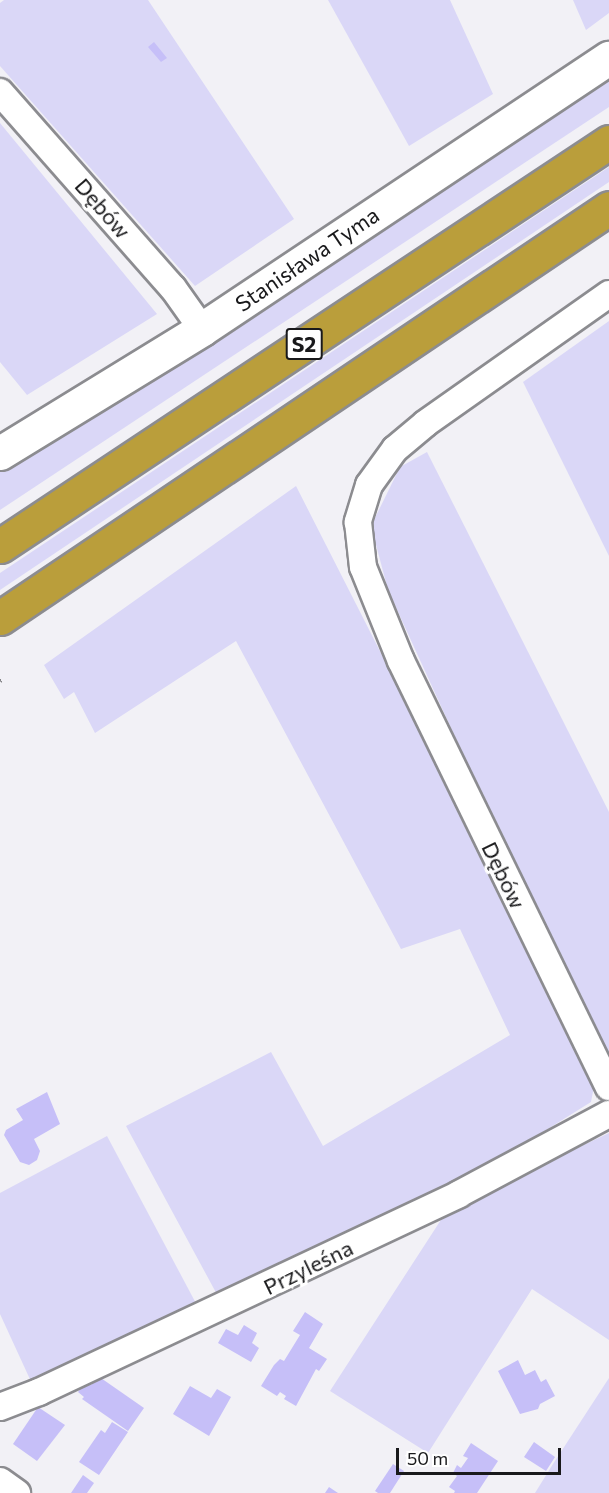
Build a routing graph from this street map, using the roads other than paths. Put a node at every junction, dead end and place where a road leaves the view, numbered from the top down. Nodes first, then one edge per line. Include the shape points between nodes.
1 (609, 58) edge
2 (0, 92) edge
3 (609, 142) edge
4 (609, 208) edge
5 (609, 294) edge
6 (202, 329) junction
7 (0, 453) edge
8 (0, 546) edge
9 (0, 618) edge
10 (609, 1087) edge
11 (609, 1114) edge
12 (0, 1407) edge
13 (0, 1481) edge
14 (17, 1493) edge

1 - 6 street, Stanisława Tyma
2 - 6 street, Dębów via 174,288
3 - 8 highway, S2
4 - 9 highway, S2
5 - 10 street, Dębów via 408,437 380,466 369,485 358,522 359,545 371,589 401,661
6 - 7 street, Stanisława Tyma
11 - 12 street, Przyleśna via 418,1214 50,1388
13 - 14 street

